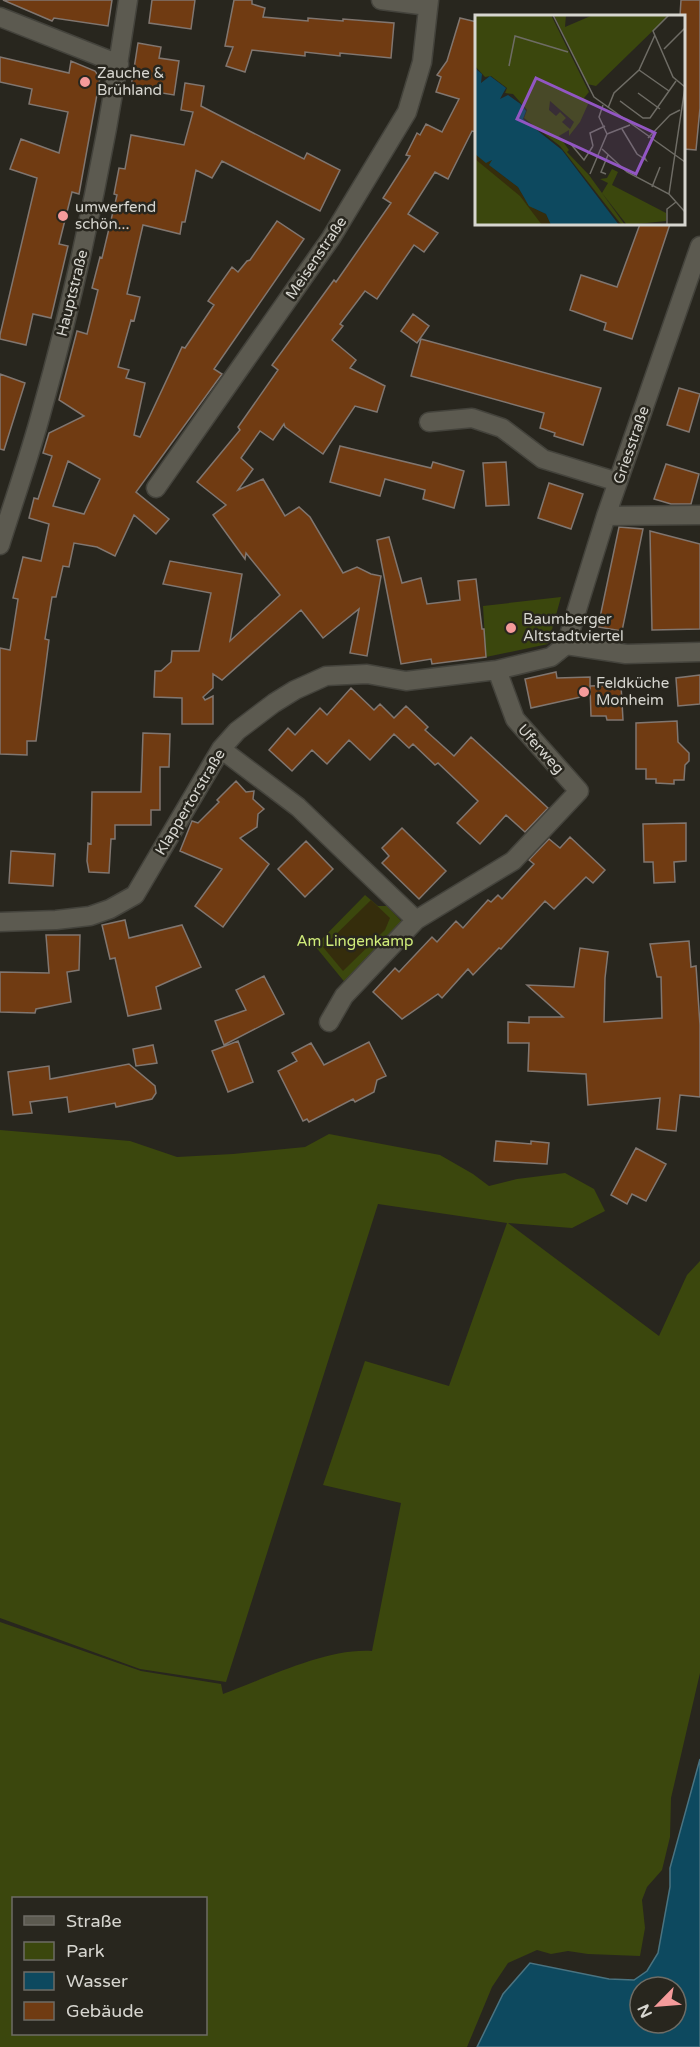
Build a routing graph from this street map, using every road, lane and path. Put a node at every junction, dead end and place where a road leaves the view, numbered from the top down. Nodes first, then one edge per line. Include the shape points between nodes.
1 (128, 0) edge
2 (384, 0) edge
3 (428, 3) edge
4 (0, 17) edge
5 (119, 64) junction
6 (700, 246) edge
7 (429, 422) dead end
8 (618, 482) junction
9 (156, 488) dead end
10 (700, 515) edge
11 (606, 516) junction
12 (0, 544) edge
13 (566, 645) junction
14 (700, 652) edge
15 (497, 670) junction
16 (221, 749) junction
17 (416, 920) junction
18 (0, 922) edge
19 (329, 1022) dead end

1 - 5 street, Hauptstraße
2 - 3 street, Meisenstraße
3 - 9 street, Meisenstraße via 422,62 407,112 331,238
4 - 5 street
5 - 12 street, Hauptstraße via 76,280 42,411
6 - 8 street, Griesstraße
7 - 8 street via 472,418 502,428 543,459
8 - 11 street, Griesstraße
10 - 11 street
11 - 13 street, Griesstraße
13 - 14 street via 626,654
13 - 15 street, Klappertorstraße via 551,657
15 - 16 street, Klappertorstraße via 406,681 367,674 326,676 274,703 237,731
15 - 17 street, Uferweg via 514,719 579,791 513,861
16 - 17 street via 297,807
16 - 18 street, Klappertorstraße via 135,895 90,916
17 - 19 street via 344,996

